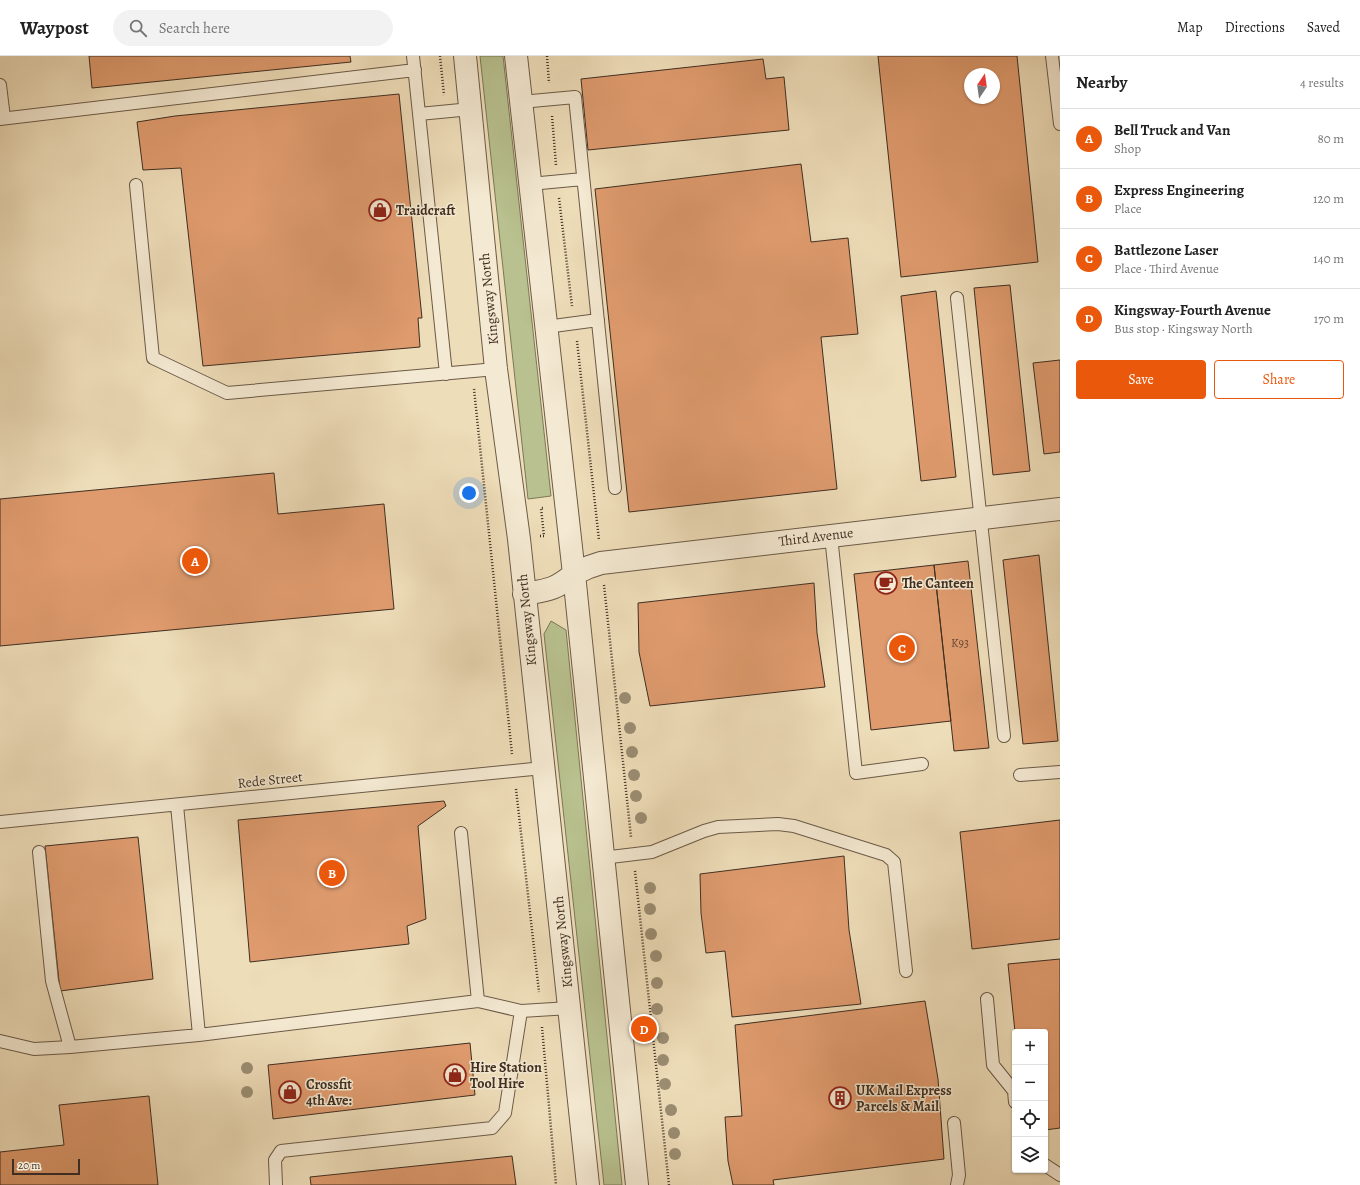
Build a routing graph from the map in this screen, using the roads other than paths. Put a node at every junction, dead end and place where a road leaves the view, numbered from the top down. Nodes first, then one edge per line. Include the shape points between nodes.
1 (413, 56) edge
2 (465, 56) edge
3 (516, 56) edge
4 (1052, 56) edge
5 (415, 70) junction
6 (0, 85) edge
7 (521, 102) junction
8 (470, 109) junction
9 (419, 114) junction
10 (2, 118) edge
11 (1060, 124) edge
12 (584, 179) junction
13 (530, 184) junction
14 (136, 185) dead end
15 (957, 298) dead end
16 (598, 320) junction
17 (546, 327) junction
18 (496, 369) junction
19 (446, 374) junction
20 (615, 488) dead end
21 (1060, 509) edge
22 (981, 518) junction
23 (831, 536) junction
24 (574, 574) junction
25 (524, 594) junction
26 (1004, 736) dead end
27 (922, 764) dead end
28 (543, 768) junction
29 (1060, 772) edge
30 (1020, 775) dead end
31 (177, 805) junction
32 (0, 822) edge
33 (461, 833) dead end
34 (39, 852) dead end
35 (602, 858) junction
36 (906, 971) dead end
37 (987, 999) dead end
38 (478, 1001) junction
39 (570, 1008) junction
40 (521, 1011) junction
41 (199, 1035) junction
42 (0, 1041) edge
43 (70, 1047) junction
44 (1015, 1101) edge
45 (954, 1123) dead end
46 (1048, 1167) edge
47 (1060, 1175) edge
48 (276, 1185) edge
49 (588, 1185) edge
50 (637, 1185) edge
51 (957, 1185) edge

1 - 5 lane
2 - 8 street, Kingsway North
3 - 7 street
4 - 11 lane
5 - 9 lane
5 - 10 lane
6 - 10 lane
7 - 12 lane via 575,97
7 - 13 street
8 - 9 lane
8 - 18 street, Kingsway North
9 - 19 lane
12 - 13 lane
12 - 16 lane
13 - 17 street
14 - 19 lane via 153,358 227,393
15 - 22 lane
16 - 17 lane
16 - 20 lane
17 - 24 street
18 - 19 lane
18 - 25 street, Kingsway North
21 - 22 street, Third Avenue
22 - 23 street, Third Avenue
22 - 26 lane
23 - 24 street, Third Avenue via 601,563
23 - 27 lane via 856,772
24 - 25 street, Third Avenue via 560,586
24 - 35 street
25 - 28 street, Kingsway North
28 - 31 lane, Rede Street
28 - 39 street, Kingsway North
29 - 30 lane
31 - 32 lane, Rede Street
31 - 41 lane
33 - 38 lane
34 - 43 lane via 52,981
35 - 36 lane via 652,852 718,827 778,824 794,826 886,856 894,862
35 - 50 street
37 - 44 lane via 993,1065 1014,1090
38 - 40 lane
38 - 41 lane
39 - 40 lane
39 - 49 street, Kingsway North
40 - 48 lane via 505,1113 492,1128 281,1151 274,1160
41 - 43 lane
42 - 43 lane via 34,1049
45 - 51 lane via 959,1175
46 - 47 lane

